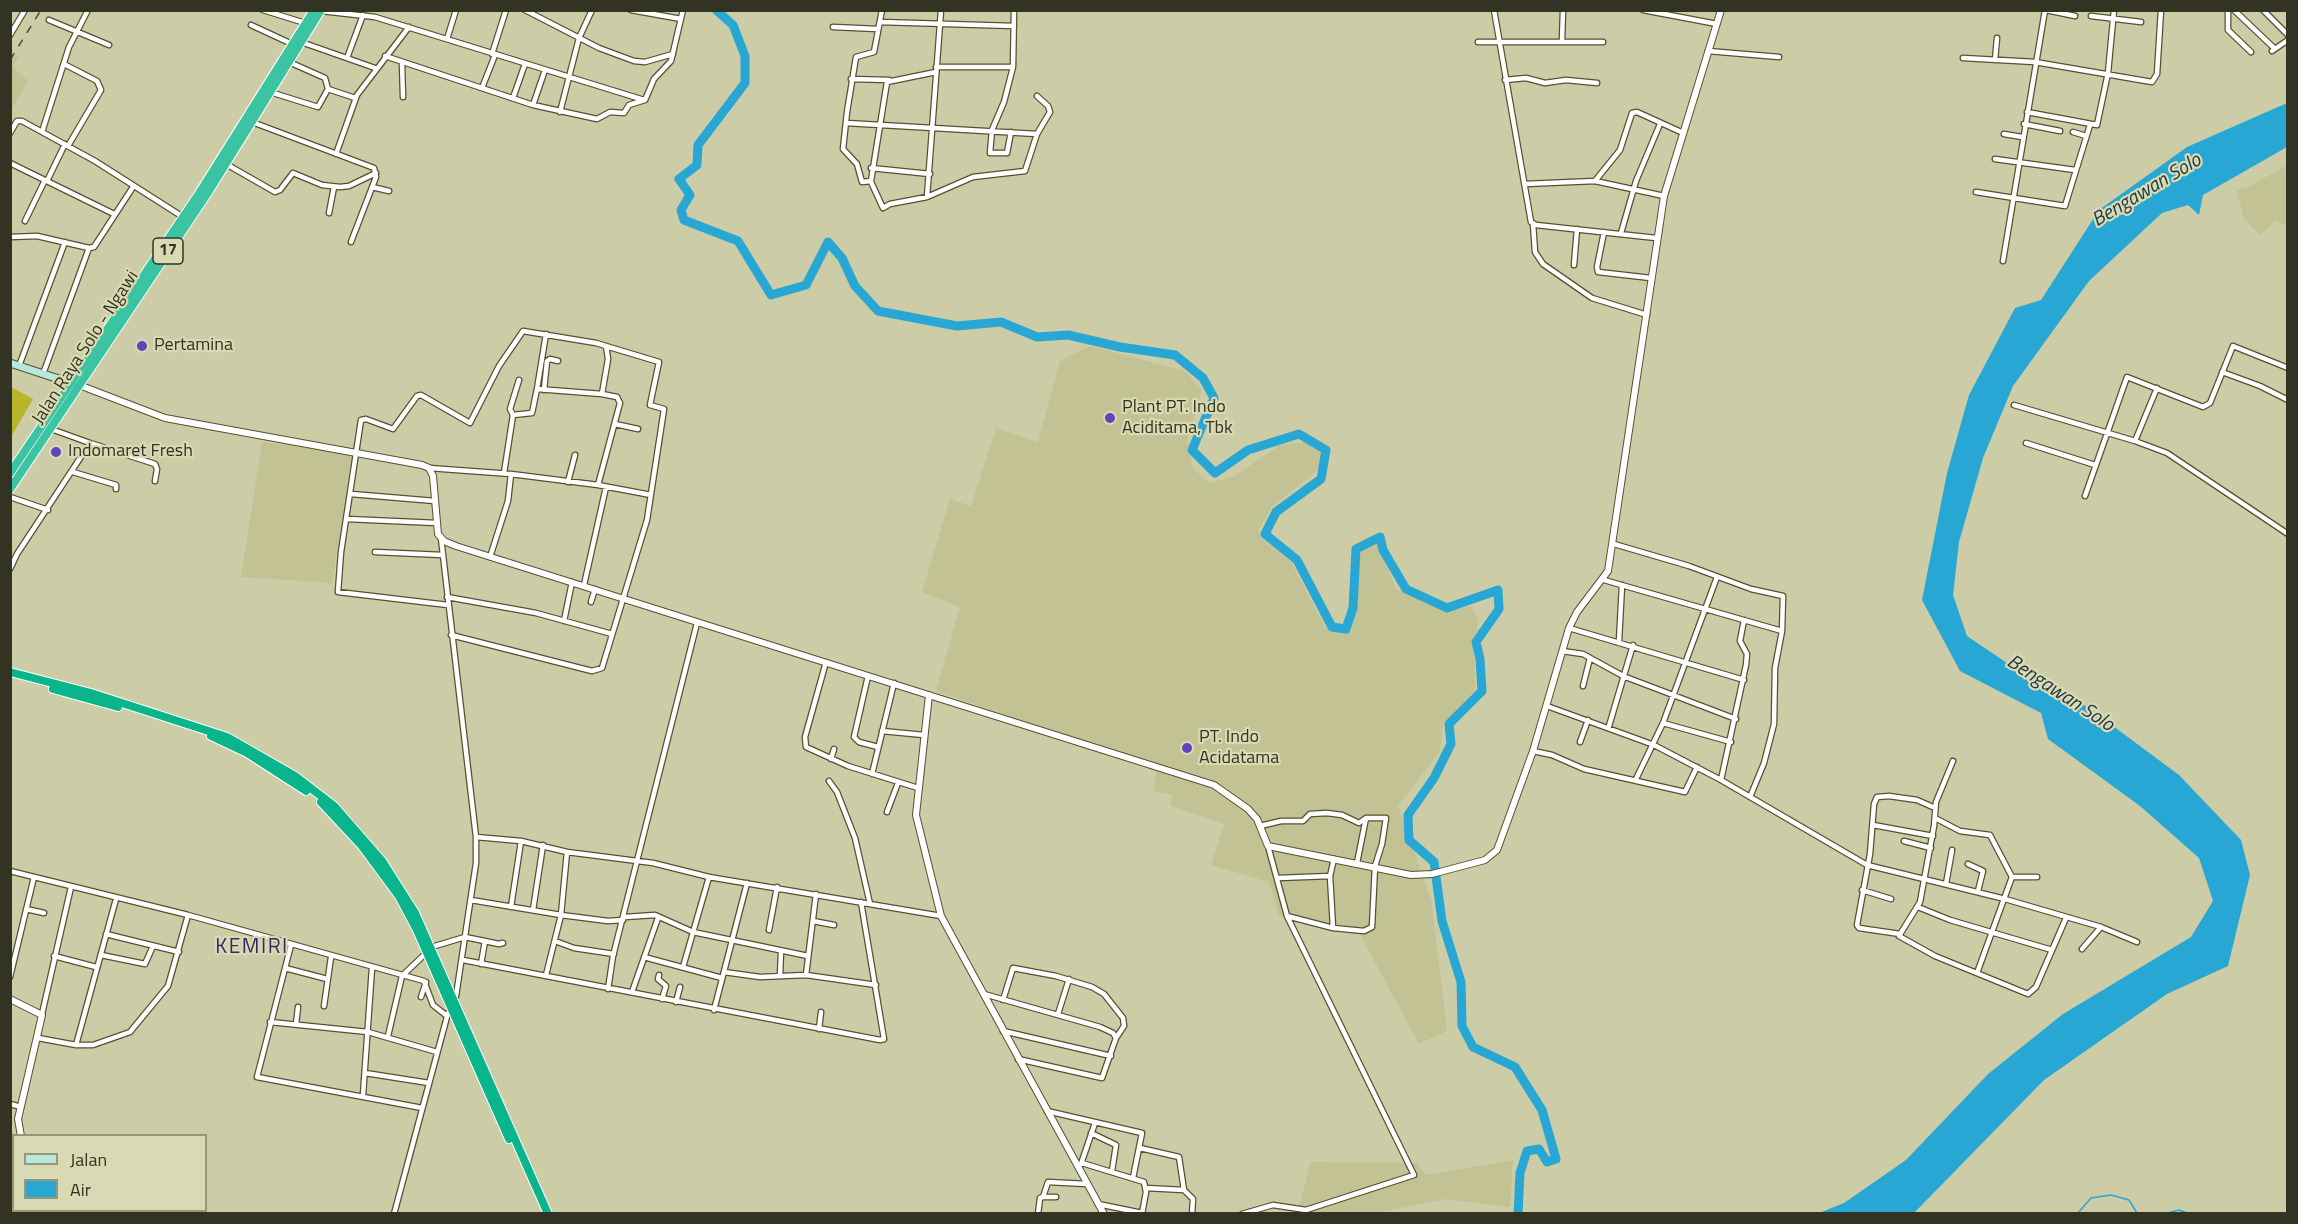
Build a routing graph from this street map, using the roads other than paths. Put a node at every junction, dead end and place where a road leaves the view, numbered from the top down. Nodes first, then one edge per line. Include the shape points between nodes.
1 (25, 10) edge
2 (88, 10) edge
3 (263, 10) edge
4 (314, 10) edge
5 (379, 10) edge
6 (456, 10) edge
7 (506, 10) edge
8 (525, 10) edge
9 (592, 10) edge
10 (631, 10) edge
11 (683, 10) edge
12 (882, 10) edge
13 (940, 10) edge
14 (1014, 10) edge
15 (1494, 10) edge
16 (1563, 10) edge
17 (1643, 10) edge
18 (1721, 10) edge
19 (2045, 10) edge
20 (2114, 10) edge
21 (2161, 10) edge
22 (2228, 10) edge
23 (2234, 10) edge
24 (2263, 10) edge
25 (321, 11) edge
26 (363, 15) junction
27 (2075, 16) dead end
28 (2091, 16) dead end
29 (375, 17) junction
30 (2114, 18) junction
31 (681, 19) junction
32 (49, 20) dead end
33 (880, 22) junction
34 (2141, 22) dead end
35 (305, 23) junction
36 (939, 24) junction
37 (1717, 24) junction
38 (251, 25) dead end
39 (1014, 26) junction
40 (409, 27) junction
41 (833, 27) dead end
42 (878, 29) junction
43 (77, 33) junction
44 (10, 35) edge
45 (2288, 35) edge
46 (579, 38) junction
47 (1997, 38) dead end
48 (447, 39) junction
49 (1562, 40) junction
50 (2288, 40) edge
51 (301, 42) junction
52 (1478, 42) dead end
53 (1500, 42) junction
54 (1603, 42) dead end
55 (292, 44) junction
56 (109, 45) dead end
57 (1708, 51) junction
58 (2251, 51) dead end
59 (494, 54) junction
60 (673, 54) junction
61 (385, 56) junction
62 (1779, 57) dead end
63 (1963, 57) dead end
64 (347, 58) junction
65 (1995, 60) junction
66 (289, 62) junction
67 (402, 63) junction
68 (2035, 63) junction
69 (64, 64) junction
70 (525, 64) junction
71 (1013, 67) junction
72 (375, 68) junction
73 (545, 70) junction
74 (936, 70) junction
75 (2108, 73) junction
76 (568, 77) junction
77 (851, 79) junction
78 (889, 80) junction
79 (1505, 80) junction
80 (1597, 83) dead end
81 (482, 88) junction
82 (328, 89) junction
83 (270, 92) junction
84 (1037, 96) dead end
85 (355, 98) junction
86 (403, 98) dead end
87 (513, 98) junction
88 (645, 100) junction
89 (533, 105) junction
90 (560, 112) junction
91 (2027, 112) junction
92 (252, 122) junction
93 (846, 123) junction
94 (880, 124) junction
95 (1660, 124) junction
96 (2025, 124) junction
97 (2090, 125) junction
98 (933, 127) junction
99 (992, 130) junction
100 (2060, 131) dead end
101 (42, 132) junction
102 (1011, 132) junction
103 (1682, 132) junction
104 (2073, 132) dead end
105 (10, 133) edge
106 (1037, 134) junction
107 (2004, 134) dead end
108 (2086, 136) junction
109 (2022, 137) junction
110 (67, 145) junction
111 (336, 154) junction
112 (1995, 159) dead end
113 (2019, 162) junction
114 (10, 163) edge
115 (226, 164) junction
116 (871, 168) junction
117 (2075, 170) junction
118 (376, 173) junction
119 (930, 174) junction
120 (46, 181) junction
121 (1595, 181) junction
122 (871, 182) junction
123 (1525, 184) junction
124 (133, 187) junction
125 (334, 187) junction
126 (372, 187) junction
127 (1633, 190) junction
128 (388, 191) dead end
129 (1976, 192) dead end
130 (1664, 196) junction
131 (927, 197) junction
132 (2012, 198) junction
133 (329, 213) dead end
134 (114, 214) junction
135 (183, 217) junction
136 (25, 221) dead end
137 (1533, 224) junction
138 (1577, 229) junction
139 (1604, 232) junction
140 (1621, 233) junction
141 (10, 237) edge
142 (1656, 238) junction
143 (65, 242) junction
144 (351, 242) dead end
145 (89, 248) junction
146 (2003, 261) dead end
147 (1574, 265) dead end
148 (1651, 278) junction
149 (1647, 315) junction
150 (546, 334) junction
151 (606, 346) junction
152 (558, 361) dead end
153 (10, 363) edge
154 (20, 366) junction
155 (2288, 368) edge
156 (2222, 372) junction
157 (43, 374) junction
158 (519, 380) dead end
159 (75, 384) junction
160 (2157, 388) junction
161 (537, 389) junction
162 (544, 390) junction
163 (602, 394) junction
164 (2288, 400) edge
165 (2014, 405) dead end
166 (513, 415) junction
167 (615, 424) junction
168 (51, 429) junction
169 (638, 429) dead end
170 (2106, 432) junction
171 (2135, 441) junction
172 (90, 443) junction
173 (2026, 443) dead end
174 (356, 453) junction
175 (575, 455) dead end
176 (2095, 465) junction
177 (429, 468) junction
178 (73, 472) junction
179 (10, 473) edge
180 (504, 473) junction
181 (511, 474) junction
182 (155, 481) dead end
183 (568, 482) junction
184 (598, 485) junction
185 (606, 487) junction
186 (10, 489) edge
187 (116, 489) dead end
188 (351, 494) junction
189 (651, 495) junction
190 (10, 496) edge
191 (2085, 496) dead end
192 (435, 501) junction
193 (48, 510) junction
194 (346, 519) junction
195 (437, 523) junction
196 (2288, 534) edge
197 (441, 538) junction
198 (1614, 544) junction
199 (375, 552) dead end
200 (442, 555) junction
201 (490, 557) junction
202 (10, 569) edge
203 (1717, 577) junction
204 (1604, 580) junction
205 (572, 582) junction
206 (584, 585) junction
207 (1622, 585) junction
208 (595, 589) junction
209 (447, 597) junction
210 (623, 598) junction
211 (591, 602) dead end
212 (448, 605) junction
213 (1706, 608) junction
214 (1744, 620) junction
215 (564, 621) junction
216 (697, 623) junction
217 (1569, 628) junction
218 (1782, 631) junction
219 (612, 634) junction
220 (451, 635) junction
221 (1619, 641) junction
222 (1633, 645) junction
223 (1562, 651) junction
224 (1590, 658) junction
225 (826, 662) junction
226 (1685, 662) junction
227 (10, 672) edge
228 (868, 676) junction
229 (1623, 676) junction
230 (10, 677) edge
231 (1743, 680) junction
232 (894, 683) junction
233 (1583, 686) dead end
234 (929, 694) junction
235 (1674, 694) junction
236 (1547, 706) junction
237 (1736, 719) junction
238 (1588, 720) junction
239 (1663, 723) junction
240 (1609, 726) junction
241 (882, 731) junction
242 (924, 735) junction
243 (1580, 742) dead end
244 (1731, 742) junction
245 (1654, 745) junction
246 (878, 747) junction
247 (834, 749) dead end
248 (1533, 751) junction
249 (831, 759) junction
250 (1953, 761) dead end
251 (1697, 767) junction
252 (872, 774) junction
253 (1636, 779) junction
254 (1721, 780) junction
255 (828, 782) dead end
256 (898, 783) junction
257 (918, 788) junction
258 (1750, 797) junction
259 (1935, 807) junction
260 (887, 812) dead end
261 (1366, 818) junction
262 (1935, 818) junction
263 (1873, 825) junction
264 (1260, 826) junction
265 (1932, 836) junction
266 (476, 837) junction
267 (521, 841) junction
268 (1905, 841) dead end
269 (543, 845) junction
270 (1268, 846) junction
271 (1930, 848) junction
272 (1952, 850) dead end
273 (567, 852) junction
274 (1334, 859) junction
275 (639, 861) junction
276 (1357, 862) junction
277 (1968, 864) dead end
278 (1867, 865) junction
279 (1375, 866) junction
280 (10, 871) edge
281 (1330, 876) junction
282 (34, 877) junction
283 (709, 877) junction
284 (2012, 877) junction
285 (2037, 877) dead end
286 (1278, 878) junction
287 (1924, 878) junction
288 (747, 883) junction
289 (1946, 884) junction
290 (71, 887) junction
291 (777, 887) junction
292 (1862, 890) junction
293 (1978, 891) junction
294 (816, 894) junction
295 (117, 899) junction
296 (1891, 899) dead end
297 (2005, 899) junction
298 (471, 900) junction
299 (866, 903) junction
300 (512, 907) junction
301 (1918, 907) junction
302 (26, 909) junction
303 (533, 910) junction
304 (44, 913) dead end
305 (188, 915) junction
306 (561, 915) junction
307 (941, 916) junction
308 (1287, 916) junction
309 (658, 918) junction
310 (2066, 918) junction
311 (624, 919) junction
312 (813, 921) junction
313 (834, 925) dead end
314 (2101, 927) junction
315 (1333, 928) junction
316 (768, 930) dead end
317 (693, 932) junction
318 (1993, 932) junction
319 (106, 934) junction
320 (1900, 934) junction
321 (465, 937) junction
322 (485, 941) junction
323 (555, 941) junction
324 (732, 942) junction
325 (2137, 942) dead end
326 (503, 943) dead end
327 (291, 945) junction
328 (153, 946) junction
329 (435, 946) dead end
330 (2082, 949) dead end
331 (2052, 950) junction
332 (179, 952) junction
333 (781, 952) junction
334 (614, 954) junction
335 (101, 955) junction
336 (54, 956) junction
337 (423, 956) dead end
338 (808, 956) junction
339 (331, 957) junction
340 (644, 957) junction
341 (463, 960) junction
342 (481, 964) junction
343 (96, 967) junction
344 (683, 967) junction
345 (285, 968) junction
346 (372, 968) junction
347 (1977, 973) junction
348 (546, 975) junction
349 (659, 975) dead end
350 (723, 975) junction
351 (780, 975) junction
352 (806, 975) junction
353 (402, 976) junction
354 (10, 977) edge
355 (327, 979) junction
356 (1069, 979) junction
357 (426, 982) junction
358 (876, 985) junction
359 (680, 987) dead end
360 (608, 989) junction
361 (632, 992) junction
362 (982, 994) junction
363 (456, 996) dead end
364 (421, 997) dead end
365 (10, 999) edge
366 (662, 999) junction
367 (1003, 1000) junction
368 (676, 1002) junction
369 (324, 1005) dead end
370 (298, 1007) dead end
371 (714, 1010) junction
372 (821, 1012) dead end
373 (42, 1014) junction
374 (1058, 1014) junction
375 (270, 1022) junction
376 (296, 1024) junction
377 (819, 1029) junction
378 (1002, 1031) junction
379 (368, 1032) junction
380 (388, 1036) junction
381 (38, 1038) junction
382 (1116, 1038) junction
383 (76, 1045) junction
384 (437, 1052) junction
385 (1111, 1056) junction
386 (1018, 1059) junction
387 (364, 1073) junction
388 (429, 1083) junction
389 (363, 1095) junction
390 (10, 1104) edge
391 (21, 1107) junction
392 (422, 1108) junction
393 (1047, 1111) junction
394 (10, 1116) edge
395 (18, 1119) junction
396 (1095, 1123) junction
397 (1091, 1133) junction
398 (21, 1134) edge
399 (1140, 1148) junction
400 (1081, 1167) junction
401 (1112, 1172) junction
402 (1133, 1178) junction
403 (1088, 1184) junction
404 (1146, 1188) junction
405 (1184, 1190) junction
406 (1043, 1197) junction
407 (1056, 1197) dead end
408 (1098, 1204) junction
409 (1142, 1213) edge
410 (394, 1214) edge
411 (542, 1214) edge
412 (548, 1214) edge
413 (1038, 1214) edge
414 (1104, 1214) edge
415 (1192, 1214) edge
416 (1242, 1214) edge

1 - 44 street
2 - 43 street
3 - 35 street
4 - 35 highway, Jalan Raya Solo - Ngawi / 17
5 - 29 street
6 - 48 street
7 - 59 street
8 - 46 street
9 - 46 street
10 - 31 street
11 - 31 street
12 - 33 street
13 - 36 street
14 - 39 street
15 - 53 street
16 - 49 street
17 - 37 street
18 - 37 street
19 - 27 street
19 - 68 street
20 - 30 street
21 - 75 street via 2155,81
22 - 58 street via 2228,30
23 - 50 street via 2273,50
24 - 45 street
25 - 26 street
25 - 51 highway, Jalan Raya Solo - Ngawi / 17
26 - 29 street
26 - 64 street
28 - 30 street
29 - 40 street
30 - 34 street
30 - 75 street
31 - 60 street
32 - 43 street
33 - 36 street
33 - 42 street
35 - 55 highway, Jalan Raya Solo - Ngawi / 17
36 - 39 street
36 - 74 street
37 - 57 street
38 - 55 street
39 - 71 street
40 - 48 street
40 - 61 street
41 - 42 street
42 - 77 street via 874,52 857,55
43 - 56 street
43 - 69 street
46 - 60 street via 641,62
46 - 76 street
47 - 65 street
48 - 59 street
49 - 53 street
49 - 54 street
51 - 64 street
51 - 66 highway, Jalan Raya Solo - Ngawi / 17
52 - 53 street
53 - 79 street
55 - 135 highway, Jalan Raya Solo - Ngawi / 17
57 - 62 street
57 - 103 street
59 - 70 street
59 - 81 street
60 - 88 street via 668,66 654,79
61 - 67 street
61 - 72 street
63 - 65 street
64 - 72 street
65 - 68 street
66 - 82 street via 325,78
66 - 83 highway, Jalan Raya Solo - Ngawi / 17
67 - 81 street
67 - 86 street
68 - 75 street
68 - 91 street
69 - 101 street
69 - 110 street via 101,87
70 - 73 street
70 - 87 street
71 - 74 street
71 - 99 street
72 - 85 street
73 - 76 street
73 - 89 street
74 - 78 street
74 - 98 street
75 - 97 street via 2097,124
76 - 88 street
76 - 90 street
77 - 78 street
77 - 93 street
78 - 94 street
79 - 80 street
79 - 123 street
81 - 87 street
82 - 83 street via 318,107
82 - 85 street
83 - 92 highway, Jalan Raya Solo - Ngawi / 17
84 - 106 street via 1050,112
85 - 111 street
87 - 89 street
88 - 90 street via 629,105 624,113 610,112 597,119
89 - 90 street
91 - 96 street
91 - 97 street
92 - 111 street
92 - 115 highway, Jalan Raya Solo - Ngawi / 17
93 - 94 street
93 - 122 street via 844,152 857,164 861,181
94 - 98 street
94 - 116 street
95 - 103 street
95 - 121 street via 1632,113 1620,150
95 - 127 street
96 - 100 street
96 - 109 street
97 - 108 street
98 - 99 street
98 - 119 street
99 - 102 street
99 - 102 street via 990,153 1007,153
101 - 105 street via 18,121
101 - 110 street
102 - 106 street
103 - 130 street
104 - 108 street
106 - 131 street via 1022,173 973,177
107 - 109 street
108 - 117 street
109 - 113 street
110 - 120 street
110 - 124 street
111 - 118 street via 370,166
112 - 113 street
113 - 117 street
113 - 132 street
114 - 120 street
115 - 125 street via 275,192 293,173
115 - 159 highway, Jalan Raya Solo - Ngawi / 17 via 113,338
116 - 119 street
116 - 122 street
117 - 132 street via 2064,206
118 - 125 street via 349,186
118 - 126 street
119 - 131 street
120 - 134 street
120 - 136 street
121 - 123 street
121 - 127 street
122 - 131 street via 883,208
123 - 137 street
124 - 134 street
124 - 135 street
125 - 133 street
126 - 128 street
126 - 144 street
127 - 130 street
127 - 140 street
129 - 132 street
130 - 142 street
132 - 146 street
134 - 145 street via 94,247
135 - 159 highway, Jalan Raya Solo - Ngawi / 17
137 - 138 street
137 - 149 street via 1535,252 1543,264 1592,298
138 - 139 street
138 - 147 street
139 - 140 street
139 - 148 street via 1598,272
140 - 142 street
141 - 143 street via 37,236
142 - 148 street
143 - 145 street
143 - 154 street
145 - 157 street
148 - 149 street
149 - 198 street
150 - 151 street
150 - 161 street
150 - 174 street via 523,331 499,366 470,423 424,396 417,396 393,429 362,419
151 - 163 street via 608,359
151 - 189 street via 659,362 650,405 663,409
152 - 162 street via 548,361
153 - 154 main road
154 - 157 main road
155 - 156 street via 2233,346
156 - 160 street via 2210,403 2203,406
156 - 164 street
157 - 159 main road
158 - 166 street via 510,409
159 - 168 highway, Jalan Raya Solo - Ngawi / 17
159 - 174 street via 165,418
159 - 179 highway, Jalan Raya Solo - Ngawi / 17
160 - 170 street via 2127,377
160 - 171 street
161 - 162 street
161 - 166 street via 532,413
162 - 163 street
163 - 167 street via 620,400
165 - 170 street
166 - 180 street
167 - 169 street
167 - 184 street
168 - 172 street
168 - 186 highway, Jalan Raya Solo - Ngawi / 17
170 - 171 street
170 - 176 street
171 - 196 street via 2167,453
172 - 178 street
172 - 182 street via 155,464
173 - 176 street
174 - 177 street
174 - 188 street
175 - 183 street
176 - 191 street
177 - 180 street
177 - 192 street
178 - 187 street via 116,485
178 - 193 street
180 - 181 street
181 - 183 street
181 - 201 street via 508,501
183 - 184 street
184 - 185 street
185 - 189 street
185 - 206 street
188 - 192 street
188 - 194 street
189 - 210 street via 643,538
190 - 193 street
192 - 195 street
193 - 202 street
194 - 195 street
194 - 212 street via 338,592
195 - 197 street
197 - 200 street
197 - 201 street
198 - 203 street
198 - 204 street
199 - 200 street
200 - 209 street
201 - 205 street
203 - 213 street
203 - 218 street via 1783,596
204 - 207 street
204 - 217 street
205 - 206 street
205 - 215 street
206 - 208 street
207 - 213 street
207 - 221 street
208 - 210 street
208 - 211 street
209 - 212 street
209 - 215 street
210 - 216 street
210 - 219 street
212 - 220 street
213 - 214 street
213 - 226 street
214 - 218 street
214 - 231 street via 1740,641 1747,654
215 - 219 street
216 - 225 street
216 - 275 street
217 - 221 street
217 - 223 street
218 - 258 street via 1776,655 1773,730
219 - 220 street via 602,668 597,672
220 - 266 street
221 - 222 street
222 - 226 street
222 - 229 street
223 - 224 street
223 - 236 street
224 - 229 street
224 - 233 street
225 - 228 street
225 - 249 street via 804,741 809,750
226 - 231 street
226 - 235 street
227 - 412 highway via 91,693 227,737 295,776 334,807 382,861 415,913
228 - 232 street
228 - 246 street via 854,737
229 - 235 street
229 - 240 street
230 - 411 highway via 207,735 267,765 334,815 376,863 408,912
231 - 237 street
232 - 234 street
232 - 241 street
234 - 242 street
234 - 264 street via 1214,785 1248,809
235 - 237 street
235 - 239 street
236 - 238 street
236 - 248 street
237 - 244 street
238 - 240 street
238 - 243 street
239 - 244 street
239 - 245 street
240 - 245 street
241 - 242 street
241 - 246 street
242 - 257 street
244 - 254 street
245 - 251 street
245 - 253 street
246 - 252 street
247 - 249 street
248 - 253 street via 1584,769
248 - 279 street via 1497,850 1485,860 1416,875
249 - 252 street
250 - 259 street
251 - 253 street via 1687,792
251 - 254 street
252 - 256 street
254 - 258 street
255 - 299 street via 837,792 855,838
256 - 257 street
256 - 260 street
257 - 307 street via 917,820
258 - 278 street
259 - 262 street
259 - 263 street via 1906,798 1880,796 1874,804
261 - 264 street via 1359,823 1342,815 1313,814 1303,821
261 - 276 street
261 - 279 street via 1386,818
262 - 265 street
262 - 284 street via 1960,831 1990,835
263 - 265 street
263 - 278 street
264 - 270 street
265 - 271 street
266 - 267 street
266 - 298 street
267 - 269 street
267 - 300 street
268 - 271 street
269 - 273 street
269 - 303 street
270 - 274 street
270 - 286 street
271 - 287 street
272 - 289 street
273 - 275 street
273 - 306 street
274 - 276 street
274 - 281 street
275 - 283 street
275 - 311 street
276 - 279 street
277 - 293 street via 1983,871
278 - 287 street
278 - 292 street
279 - 315 street via 1372,927 1364,931
280 - 282 street
281 - 286 street
281 - 315 street
282 - 290 street
282 - 302 street
283 - 288 street
283 - 317 street
284 - 285 street
284 - 297 street
286 - 308 street
287 - 289 street
287 - 301 street
288 - 291 street
288 - 324 street
289 - 293 street
290 - 295 street
290 - 336 street
291 - 294 street
291 - 316 street
292 - 296 street
292 - 320 street via 1857,927
293 - 297 street
294 - 299 street
294 - 312 street
295 - 305 street
295 - 319 street
297 - 310 street
297 - 318 street
298 - 300 street
298 - 321 street
299 - 307 street
299 - 358 street
300 - 303 street
301 - 318 street
301 - 320 street
302 - 304 street
302 - 354 street
303 - 306 street
305 - 327 street
305 - 332 street
306 - 311 street via 608,921
306 - 323 street
307 - 362 street
308 - 315 street
308 - 416 street via 1414,1175 1306,1210 1273,1205
309 - 311 street via 643,915
309 - 317 street
309 - 340 street
310 - 314 street
310 - 331 street
311 - 334 street
312 - 313 street
312 - 338 street
314 - 325 street
314 - 330 street
317 - 324 street
317 - 344 street
318 - 331 street
318 - 347 street
319 - 328 street
319 - 335 street
320 - 347 street via 1935,956
321 - 322 street
321 - 329 street
321 - 341 street
322 - 326 street
322 - 342 street
323 - 334 street
323 - 348 street
324 - 333 street
324 - 350 street
327 - 339 street
327 - 345 street
328 - 332 street
328 - 335 street via 146,964
331 - 347 street via 2033,992 2028,994
332 - 383 street via 168,986 130,1032 102,1043
333 - 338 street
333 - 351 street
334 - 360 street
335 - 343 street
336 - 343 street
336 - 373 street
337 - 353 street
338 - 352 street
339 - 346 street
339 - 355 street
340 - 344 street
340 - 361 street
341 - 342 street
341 - 363 street
342 - 348 street
343 - 383 street
344 - 350 street
345 - 355 street
345 - 375 street
346 - 353 street
346 - 379 street
348 - 360 street
349 - 366 street via 666,986
350 - 351 street
350 - 371 street
351 - 352 street
352 - 358 street
353 - 357 street
353 - 380 street
355 - 369 street
356 - 367 street via 1013,968
356 - 374 street
356 - 382 street via 1101,991 1121,1014 1125,1023
357 - 364 street
357 - 384 street via 433,1005 448,1014
358 - 377 street via 884,1039
359 - 368 street
360 - 361 street
361 - 366 street
362 - 367 street
362 - 378 street
365 - 373 street
366 - 368 street
367 - 374 street
368 - 371 street
370 - 376 street
371 - 377 street
372 - 377 street
373 - 381 street
374 - 382 street via 1107,1029
375 - 376 street
375 - 389 street via 257,1077
376 - 379 street
378 - 385 street
378 - 386 street
379 - 380 street
379 - 387 street
380 - 384 street
381 - 383 street
381 - 391 street
382 - 385 street
384 - 388 street
385 - 386 street via 1104,1076 1099,1078
386 - 393 street
387 - 388 street
387 - 389 street
388 - 392 street
389 - 392 street
390 - 391 street
391 - 395 street
392 - 410 street
393 - 396 street
393 - 400 street
394 - 395 street
395 - 398 street
396 - 397 street
396 - 399 street via 1142,1132
397 - 400 street
397 - 401 street via 1116,1145
399 - 402 street
399 - 405 street via 1179,1157
400 - 401 street
400 - 403 street
401 - 402 street
402 - 404 street
403 - 406 street via 1048,1182
403 - 408 street
404 - 405 street
404 - 409 street
405 - 415 street via 1193,1197
406 - 407 street
406 - 413 street
408 - 409 street
408 - 414 street

